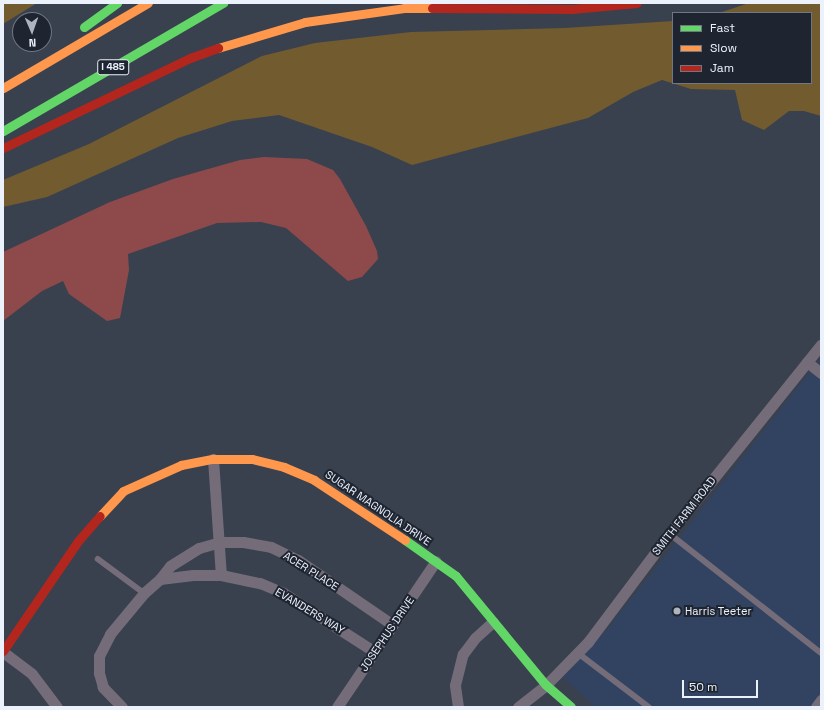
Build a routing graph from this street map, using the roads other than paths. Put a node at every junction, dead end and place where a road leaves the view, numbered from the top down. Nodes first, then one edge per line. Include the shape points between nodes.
1 (117, 3) edge
2 (148, 3) edge
3 (223, 3) edge
4 (637, 3) edge
5 (74, 33) dead end
6 (44, 52) edge
7 (3, 81) edge
8 (3, 88) edge
9 (3, 132) edge
10 (3, 148) edge
11 (819, 351) edge
12 (807, 362) junction
13 (821, 373) edge
14 (213, 459) junction
15 (670, 534) junction
16 (220, 542) junction
17 (98, 559) dead end
18 (436, 561) junction
19 (221, 575) junction
20 (160, 579) junction
21 (144, 593) junction
22 (493, 622) junction
23 (393, 625) junction
24 (3, 651) edge
25 (375, 652) junction
26 (578, 653) junction
27 (821, 653) edge
28 (546, 685) junction
29 (821, 700) edge
30 (115, 705) edge
31 (57, 707) edge
32 (337, 707) edge
33 (458, 707) edge
34 (518, 707) edge
35 (571, 707) edge
36 (649, 707) edge
37 (816, 707) edge

1 - 5 main road
2 - 8 main road
3 - 9 main road, I 485
4 - 10 main road via 572,9 404,8 305,22 240,39 195,56
6 - 7 main road
11 - 12 street, SMITH FARM ROAD
12 - 13 street
12 - 15 street, SMITH FARM ROAD
14 - 16 street
14 - 18 main road, SUGAR MAGNOLIA DRIVE via 252,459 284,467 314,480
14 - 24 main road, SUGAR MAGNOLIA DRIVE via 181,465 123,491 78,541
15 - 26 street, SMITH FARM ROAD
15 - 27 lane
16 - 19 street
16 - 20 street, ACER PLACE via 199,548 170,566
16 - 23 street, ACER PLACE via 243,542 271,547 298,560
17 - 21 lane
18 - 22 main road, SUGAR MAGNOLIA DRIVE via 456,576
18 - 23 street, JOSEPHUS DRIVE
19 - 20 street, EVANDERS WAY
19 - 25 street, EVANDERS WAY via 260,583 283,593
20 - 21 street
21 - 30 street via 110,634 98,656 103,687
22 - 28 main road, SUGAR MAGNOLIA DRIVE
22 - 33 street via 475,638 463,654 455,685
23 - 25 street, JOSEPHUS DRIVE
24 - 31 street via 32,674
25 - 32 street, JOSEPHUS DRIVE
26 - 28 street, SMITH FARM ROAD
26 - 36 lane
28 - 34 street, SMITH FARM ROAD
28 - 35 main road, SUGAR MAGNOLIA DRIVE
29 - 37 street

